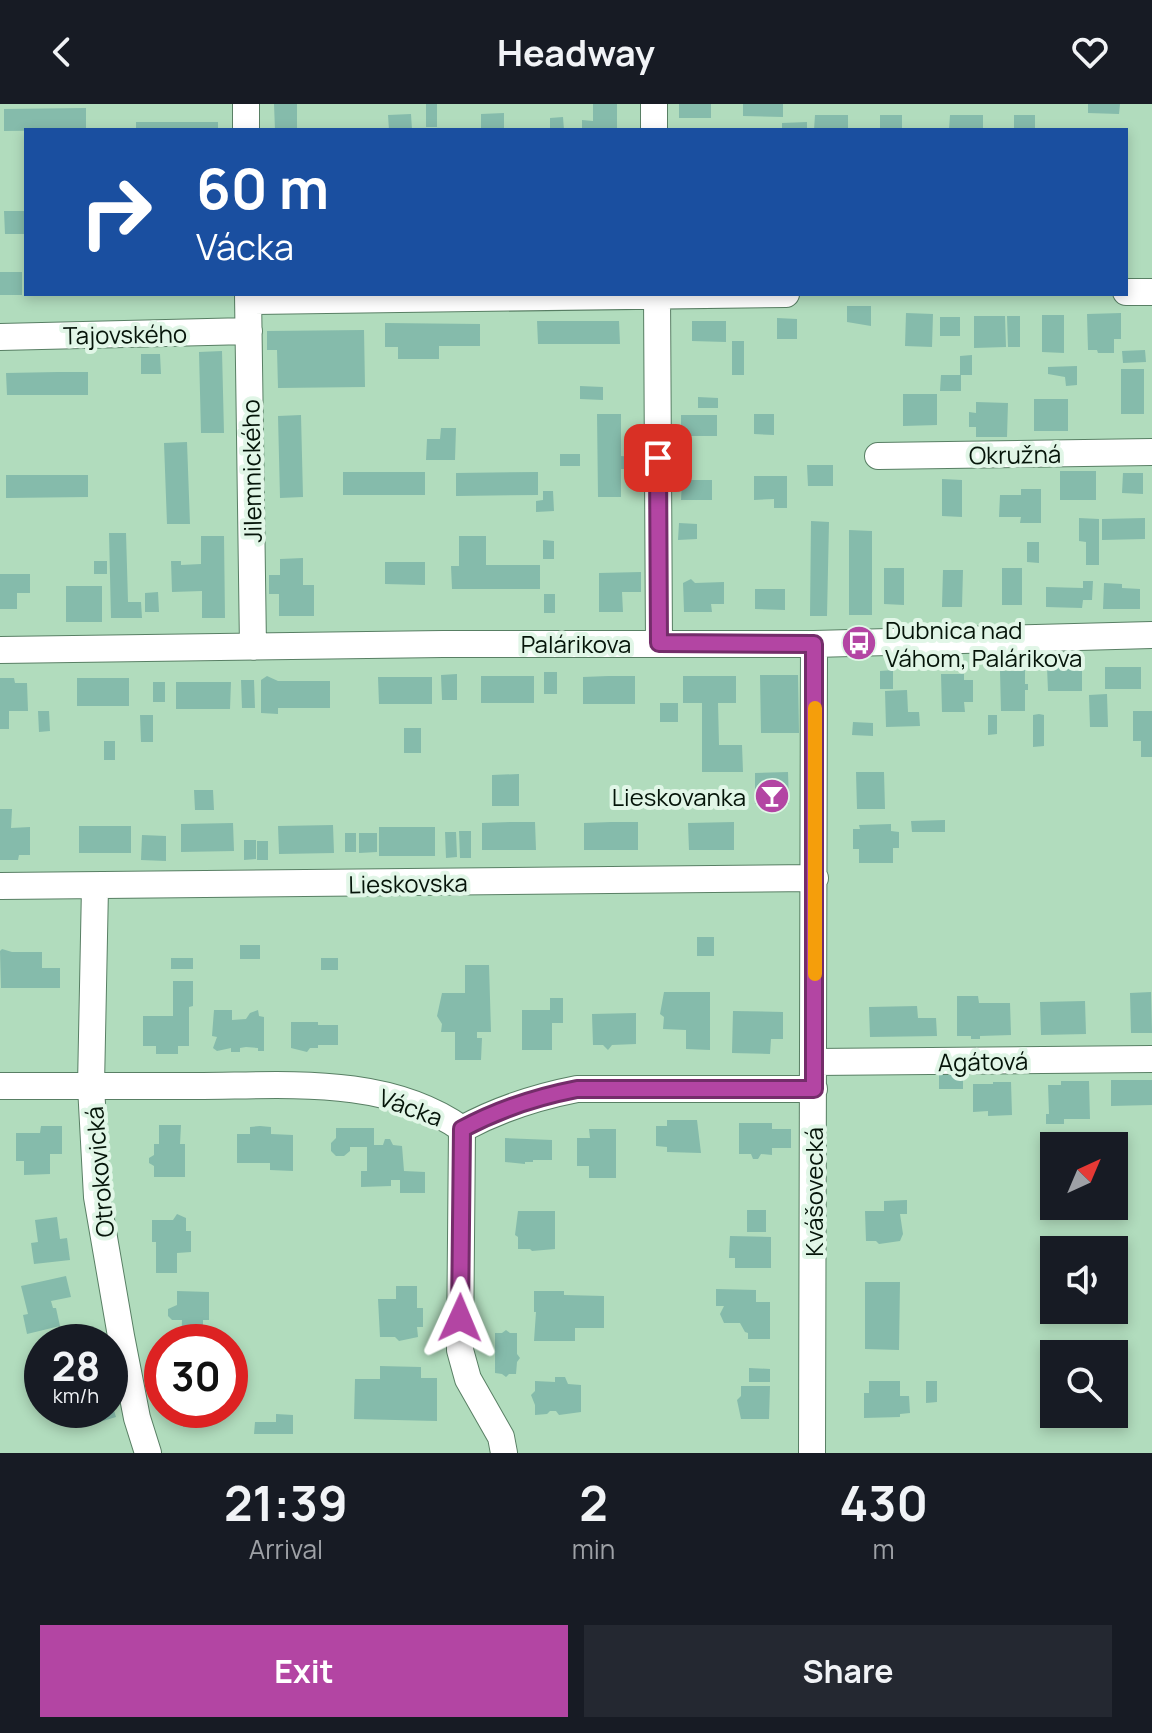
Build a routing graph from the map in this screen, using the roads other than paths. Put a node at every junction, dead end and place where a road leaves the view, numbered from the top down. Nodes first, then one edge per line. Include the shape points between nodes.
1 (246, 104) edge
2 (654, 104) edge
3 (246, 128) edge
4 (654, 128) edge
5 (1128, 292) edge
6 (1152, 292) edge
7 (452, 296) edge
8 (657, 296) edge
9 (248, 297) edge
10 (249, 331) junction
11 (0, 337) edge
12 (1152, 452) edge
13 (878, 456) dead end
14 (1152, 635) edge
15 (659, 643) junction
16 (814, 644) junction
17 (253, 647) junction
18 (0, 650) edge
19 (815, 878) junction
20 (0, 886) edge
21 (95, 887) junction
22 (1152, 1059) edge
23 (814, 1062) junction
24 (0, 1086) edge
25 (91, 1086) junction
26 (814, 1089) junction
27 (462, 1129) junction
28 (148, 1453) edge
29 (504, 1453) edge
30 (812, 1453) edge

1 - 3 street
2 - 4 street
5 - 6 street
7 - 9 street
8 - 15 street
9 - 10 street, Jilemnického
10 - 11 street, Tajovského
10 - 17 street, Jilemnického
12 - 13 street, Okružná
14 - 16 street, Palárikova
15 - 16 street, Palárikova
15 - 17 street, Palárikova
16 - 19 street, Kvášovecká
17 - 18 street, Palárikova
19 - 21 street, Lieskovska
19 - 23 street, Kvášovecká
20 - 21 street, Lieskovska
21 - 25 street, Otrokovická
22 - 23 street, Agátová
23 - 26 street, Kvášovecká
24 - 25 street, Vácka
25 - 27 street, Vácka via 334,1086 408,1102 442,1114
25 - 28 street, Otrokovická via 97,1197 123,1350
26 - 27 street, Vácka via 577,1089 542,1095
26 - 30 street, Kvášovecká
27 - 29 street via 460,1350 468,1379 501,1437

